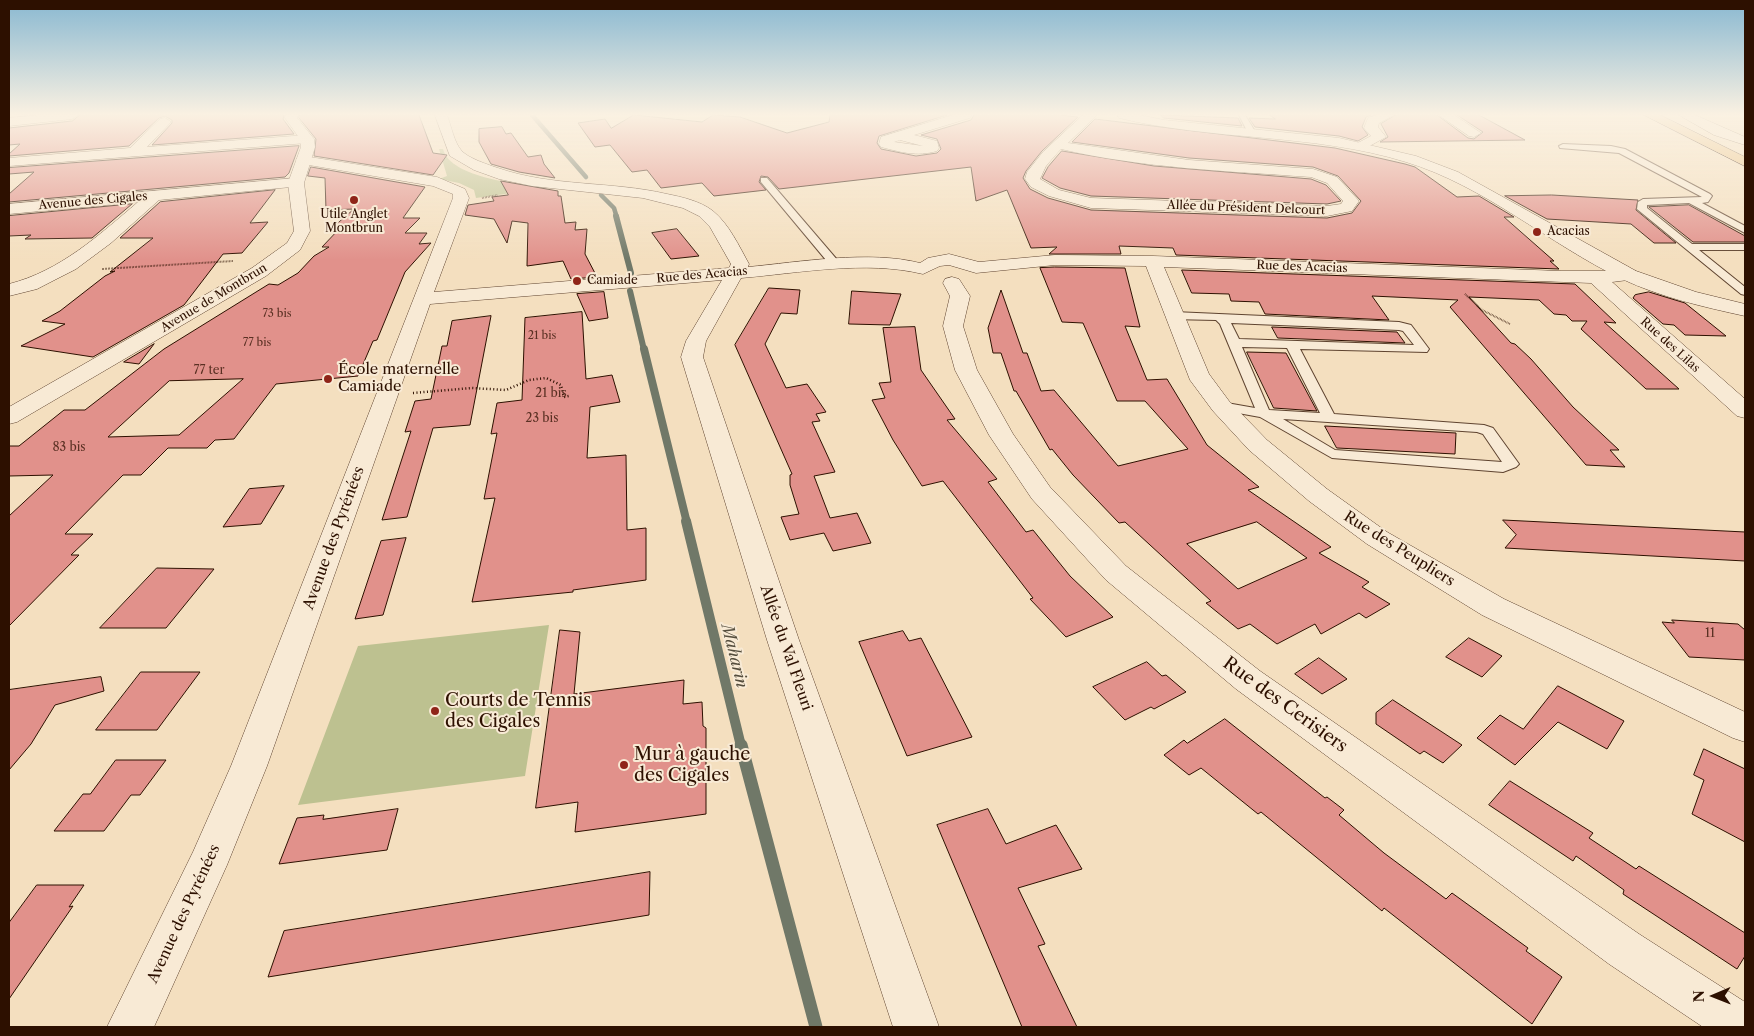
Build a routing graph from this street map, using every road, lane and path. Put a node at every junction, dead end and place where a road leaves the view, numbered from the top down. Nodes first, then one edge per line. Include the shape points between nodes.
1 (302, 163) edge
2 (323, 163) edge
3 (473, 163) edge
4 (1041, 163) edge
5 (1184, 163) edge
6 (1422, 163) edge
7 (1645, 163) edge
8 (764, 180) dead end
9 (296, 183) junction
10 (154, 196) junction
11 (1692, 202) junction
12 (9, 209) edge
13 (1745, 230) edge
14 (1690, 247) junction
15 (1745, 247) edge
16 (236, 260) dead end
17 (1153, 261) junction
18 (835, 264) junction
19 (922, 269) junction
20 (62, 270) junction
21 (735, 272) junction
22 (1444, 272) junction
23 (1629, 275) junction
24 (964, 276) junction
25 (1596, 278) junction
26 (9, 290) edge
27 (1745, 292) edge
28 (422, 299) junction
29 (1745, 310) edge
30 (1174, 316) junction
31 (1221, 319) junction
32 (1510, 324) dead end
33 (1235, 343) junction
34 (1292, 345) junction
35 (411, 393) dead end
36 (569, 396) dead end
37 (1221, 406) junction
38 (1745, 411) edge
39 (1264, 414) junction
40 (9, 417) edge
41 (1329, 418) junction
42 (1745, 728) edge
43 (130, 1027) edge
44 (916, 1027) edge
45 (1743, 1027) edge

1 - 9 street, Avenue de Montbrun
2 - 28 street, Avenue des Pyrénées via 437,182 460,192 461,198
3 - 21 street via 517,178 656,195 696,208 713,221 735,254 740,264
4 - 5 street, Allée du Président Delcourt via 1032,178 1044,188 1078,201 1320,211 1346,208 1352,201 1332,180 1313,173
6 - 23 street via 1453,175
7 - 11 lane via 1707,196 1704,200
8 - 18 lane
9 - 10 street, Avenue des Cigales
9 - 40 street, Avenue de Montbrun via 302,231 286,253 259,272
10 - 12 street, Avenue des Cigales
10 - 20 street
11 - 13 lane
11 - 14 lane via 1643,202 1642,209
14 - 15 lane
14 - 27 lane
16 - 20 path
17 - 22 street, Rue des Acacias
17 - 24 street, Rue des Acacias via 1055,260
17 - 30 street, Rue des Peupliers
18 - 19 street, Rue des Acacias via 882,263
18 - 21 street, Rue des Acacias
19 - 24 street via 926,277 933,280
19 - 24 street via 931,263 947,260 965,262
20 - 26 street
21 - 28 street, Rue des Acacias
21 - 44 street, Allée du Val Fleuri via 696,341 692,357 783,640
22 - 25 street, Rue des Acacias
22 - 32 path via 1482,310
23 - 25 street, Rue des Acacias
23 - 29 street via 1689,296
24 - 45 street, Rue des Cerisiers via 953,326 966,370 1001,435 1041,493 1116,573 1248,680 1624,949
25 - 38 street, Rue des Lilas
28 - 43 street, Avenue des Pyrénées via 249,766 190,904
30 - 31 lane
30 - 37 street, Rue des Peupliers via 1198,375
31 - 33 lane via 1226,322
31 - 34 lane via 1399,326 1407,328 1423,349
33 - 34 lane
33 - 39 lane
34 - 41 lane
35 - 36 path via 472,388 506,390 529,380 546,378 557,381 564,397
37 - 39 lane
37 - 42 street, Rue des Peupliers via 1266,451 1318,495 1377,538 1492,607
39 - 41 lane
39 - 41 lane via 1332,454 1503,467 1511,464 1488,431 1478,428

